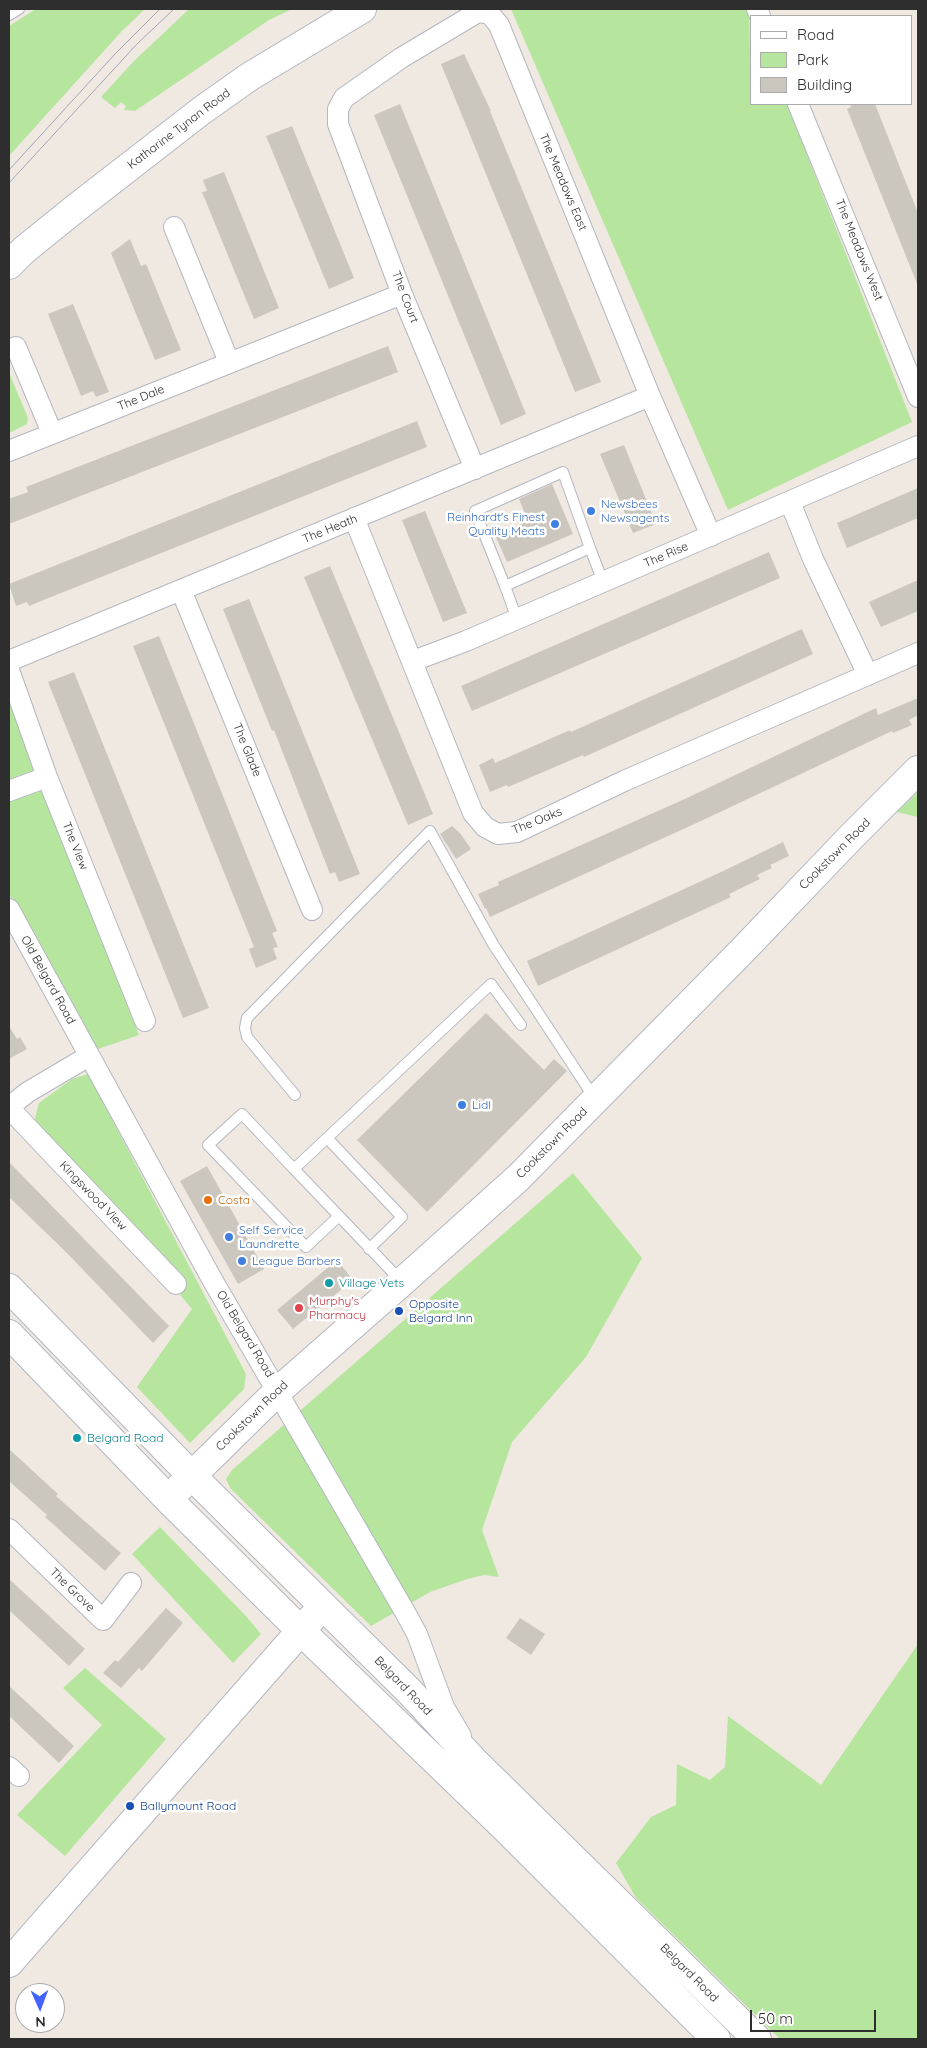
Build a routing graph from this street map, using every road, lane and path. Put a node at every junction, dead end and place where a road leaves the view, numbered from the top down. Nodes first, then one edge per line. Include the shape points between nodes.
1 (19, 9) edge
2 (362, 9) edge
3 (9, 15) edge
4 (798, 105) edge
5 (338, 124) joint
6 (174, 227) dead end
7 (9, 265) edge
8 (402, 294) junction
9 (16, 348) dead end
10 (229, 362) junction
11 (650, 396) junction
12 (918, 397) edge
13 (52, 433) junction
14 (918, 446) edge
15 (9, 451) edge
16 (475, 469) junction
17 (790, 502) junction
18 (354, 518) junction
19 (711, 536) junction
20 (590, 548) junction
21 (603, 582) junction
22 (505, 586) junction
23 (181, 590) junction
24 (518, 619) junction
25 (918, 654) edge
26 (9, 661) edge
27 (412, 662) junction
28 (9, 670) edge
29 (868, 676) junction
30 (918, 770) edge
31 (47, 777) junction
32 (9, 791) edge
33 (9, 909) edge
34 (312, 910) dead end
35 (144, 1021) dead end
36 (521, 1025) dead end
37 (90, 1056) junction
38 (295, 1095) dead end
39 (595, 1098) junction
40 (9, 1107) edge
41 (327, 1138) junction
42 (294, 1169) junction
43 (339, 1216) junction
44 (369, 1249) junction
45 (402, 1282) junction
46 (176, 1284) dead end
47 (9, 1288) edge
48 (9, 1334) edge
49 (278, 1391) junction
50 (191, 1475) junction
51 (168, 1498) junction
52 (9, 1528) edge
53 (131, 1583) dead end
54 (323, 1606) junction
55 (300, 1631) junction
56 (475, 1762) junction
57 (9, 1963) edge
58 (716, 2039) edge
59 (757, 2039) edge

1 - 3 lane
2 - 7 main road, Katharine Tynan Road via 278,59 201,111
4 - 12 street, The Meadows West
5 - 8 street, The Court
5 - 11 street, The Meadows East via 338,109 344,98 401,58 478,12 490,14 499,25
6 - 10 street
8 - 10 street, The Dale
8 - 16 street, The Court
9 - 13 street
10 - 13 street, The Dale
11 - 16 street, The Heath
11 - 19 street, The Meadows East
13 - 15 street, The Dale
14 - 17 street, The Rise
16 - 18 street, The Heath
17 - 19 street, The Rise
17 - 29 street
18 - 23 street, The Heath
18 - 27 street, The Oaks
19 - 21 street, The Rise
20 - 21 lane
20 - 22 lane
20 - 22 lane via 563,472 475,512
21 - 24 street, The Rise
22 - 24 lane
23 - 26 street, The Heath
23 - 34 street, The Glade
24 - 27 street, The Rise
25 - 29 street, The Oaks
27 - 29 street, The Oaks via 473,813 485,827 498,834 517,832 624,781
28 - 31 street, The View
30 - 39 main road, Cookstown Road
31 - 32 street
31 - 35 street, The View
33 - 37 street, Old Belgard Road
36 - 41 lane via 491,984
37 - 40 street, Kingswood View via 28,1092
37 - 49 street, Old Belgard Road via 213,1281
38 - 39 lane via 246,1037 247,1018 430,831 492,944
39 - 45 main road, Cookstown Road via 518,1178
40 - 46 street, Kingswood View
41 - 42 lane
41 - 44 lane via 402,1217
42 - 43 lane
42 - 43 lane via 242,1114 208,1145 306,1247
43 - 44 lane
44 - 45 lane
45 - 49 main road, Cookstown Road
47 - 50 main road, Belgard Road
48 - 51 main road
49 - 50 main road, Cookstown Road
49 - 56 street, Old Belgard Road via 417,1634 444,1707
50 - 51 main road, Cookstown Road
50 - 54 main road, Belgard Road
51 - 55 main road
52 - 53 street, The Grove via 103,1620
54 - 55 main road
54 - 56 main road, Belgard Road
55 - 57 main road
55 - 58 main road via 504,1827
56 - 59 main road, Belgard Road

